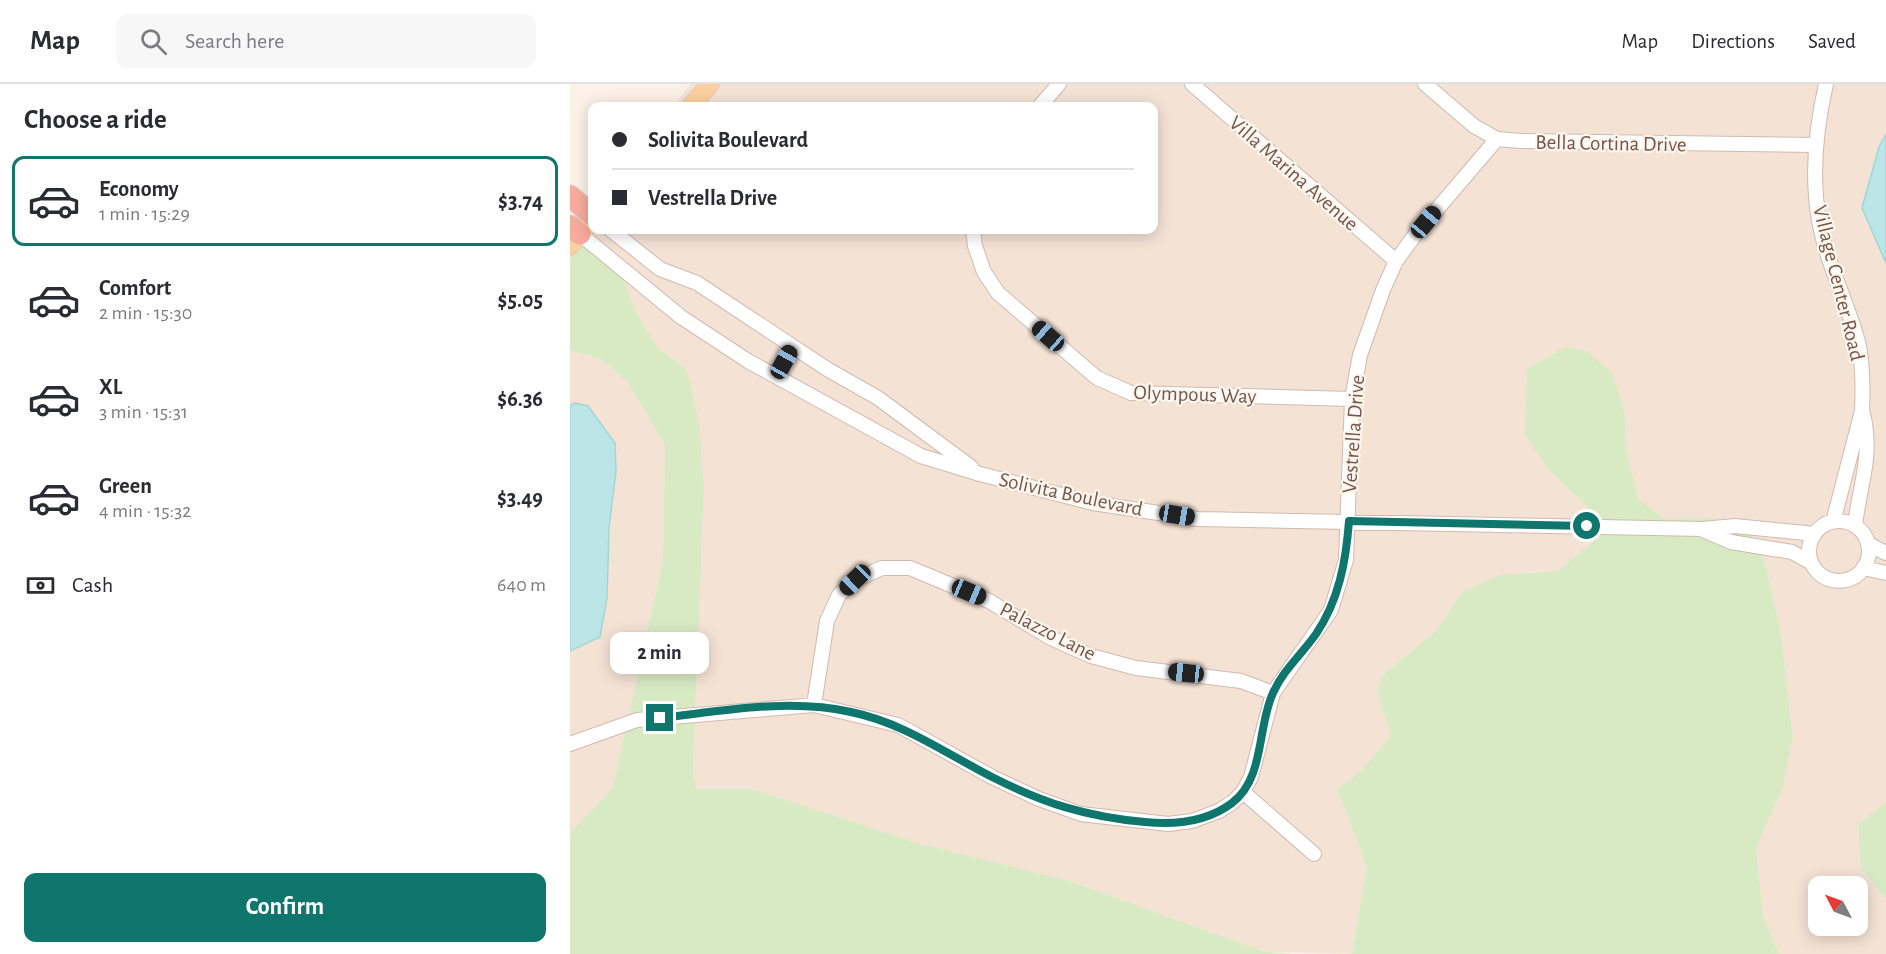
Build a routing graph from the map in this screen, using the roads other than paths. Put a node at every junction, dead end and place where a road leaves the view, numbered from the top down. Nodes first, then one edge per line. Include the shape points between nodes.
1 (710, 84) edge
2 (1059, 84) edge
3 (1192, 84) edge
4 (1425, 84) edge
5 (1826, 84) edge
6 (694, 102) edge
7 (1043, 102) edge
8 (1497, 139) junction
9 (1816, 145) junction
10 (570, 196) edge
11 (588, 212) edge
12 (578, 231) edge
13 (616, 234) edge
14 (974, 234) edge
15 (1396, 261) junction
16 (792, 347) junction
17 (776, 376) junction
18 (1352, 399) junction
19 (1862, 411) junction
20 (980, 474) junction
21 (1349, 521) junction
22 (1833, 522) junction
23 (1855, 526) junction
24 (1702, 530) junction
25 (1815, 534) junction
26 (1868, 544) junction
27 (1886, 553) edge
28 (1810, 562) junction
29 (1863, 568) junction
30 (1886, 573) edge
31 (1273, 693) junction
32 (814, 705) junction
33 (570, 744) edge
34 (1243, 792) junction
35 (1314, 854) dead end

1 - 6 main road
2 - 7 street
3 - 15 street, Villa Marina Avenue
4 - 8 street, Bella Cortina Drive via 1474,126
5 - 9 street, Village Center Road
8 - 9 street, Bella Cortina Drive
8 - 15 street, Vestrella Drive
9 - 19 street, Village Center Road via 1819,220 1858,345
10 - 11 highway
12 - 17 street, Solivita Boulevard via 681,317
13 - 16 street, Solivita Boulevard via 660,269 697,283
14 - 18 street, Olympous Way via 984,272 998,293 1115,388 1131,393
15 - 18 street, Vestrella Drive via 1360,355
16 - 17 street
16 - 20 street, Solivita Boulevard via 878,398
17 - 20 street, Solivita Boulevard via 921,456
18 - 21 street, Vestrella Drive
19 - 22 street, Village Center Road
19 - 23 street, Village Center Road via 1868,457
20 - 21 street, Solivita Boulevard via 1093,503 1198,519
21 - 24 street, Solivita Boulevard
21 - 31 street, Vestrella Drive via 1346,560 1331,610
22 - 23 street via 1850,522
22 - 25 street
23 - 26 street
24 - 25 street, Solivita Boulevard via 1735,526
24 - 28 street, Solivita Boulevard via 1731,542 1792,552
25 - 28 street via 1808,547
26 - 27 street
26 - 29 street
28 - 29 street via 1823,578 1835,582 1853,578
29 - 30 street
31 - 32 street, Palazzo Lane via 1241,681 1136,668 1091,656 1049,637 989,601 910,567 882,568 855,580 839,595 827,621
31 - 34 street, Vestrella Drive via 1257,759
32 - 33 street, Vestrella Drive via 637,720
32 - 34 street, Vestrella Drive via 898,725 992,777 1081,814 1176,823 1219,811
34 - 35 street

